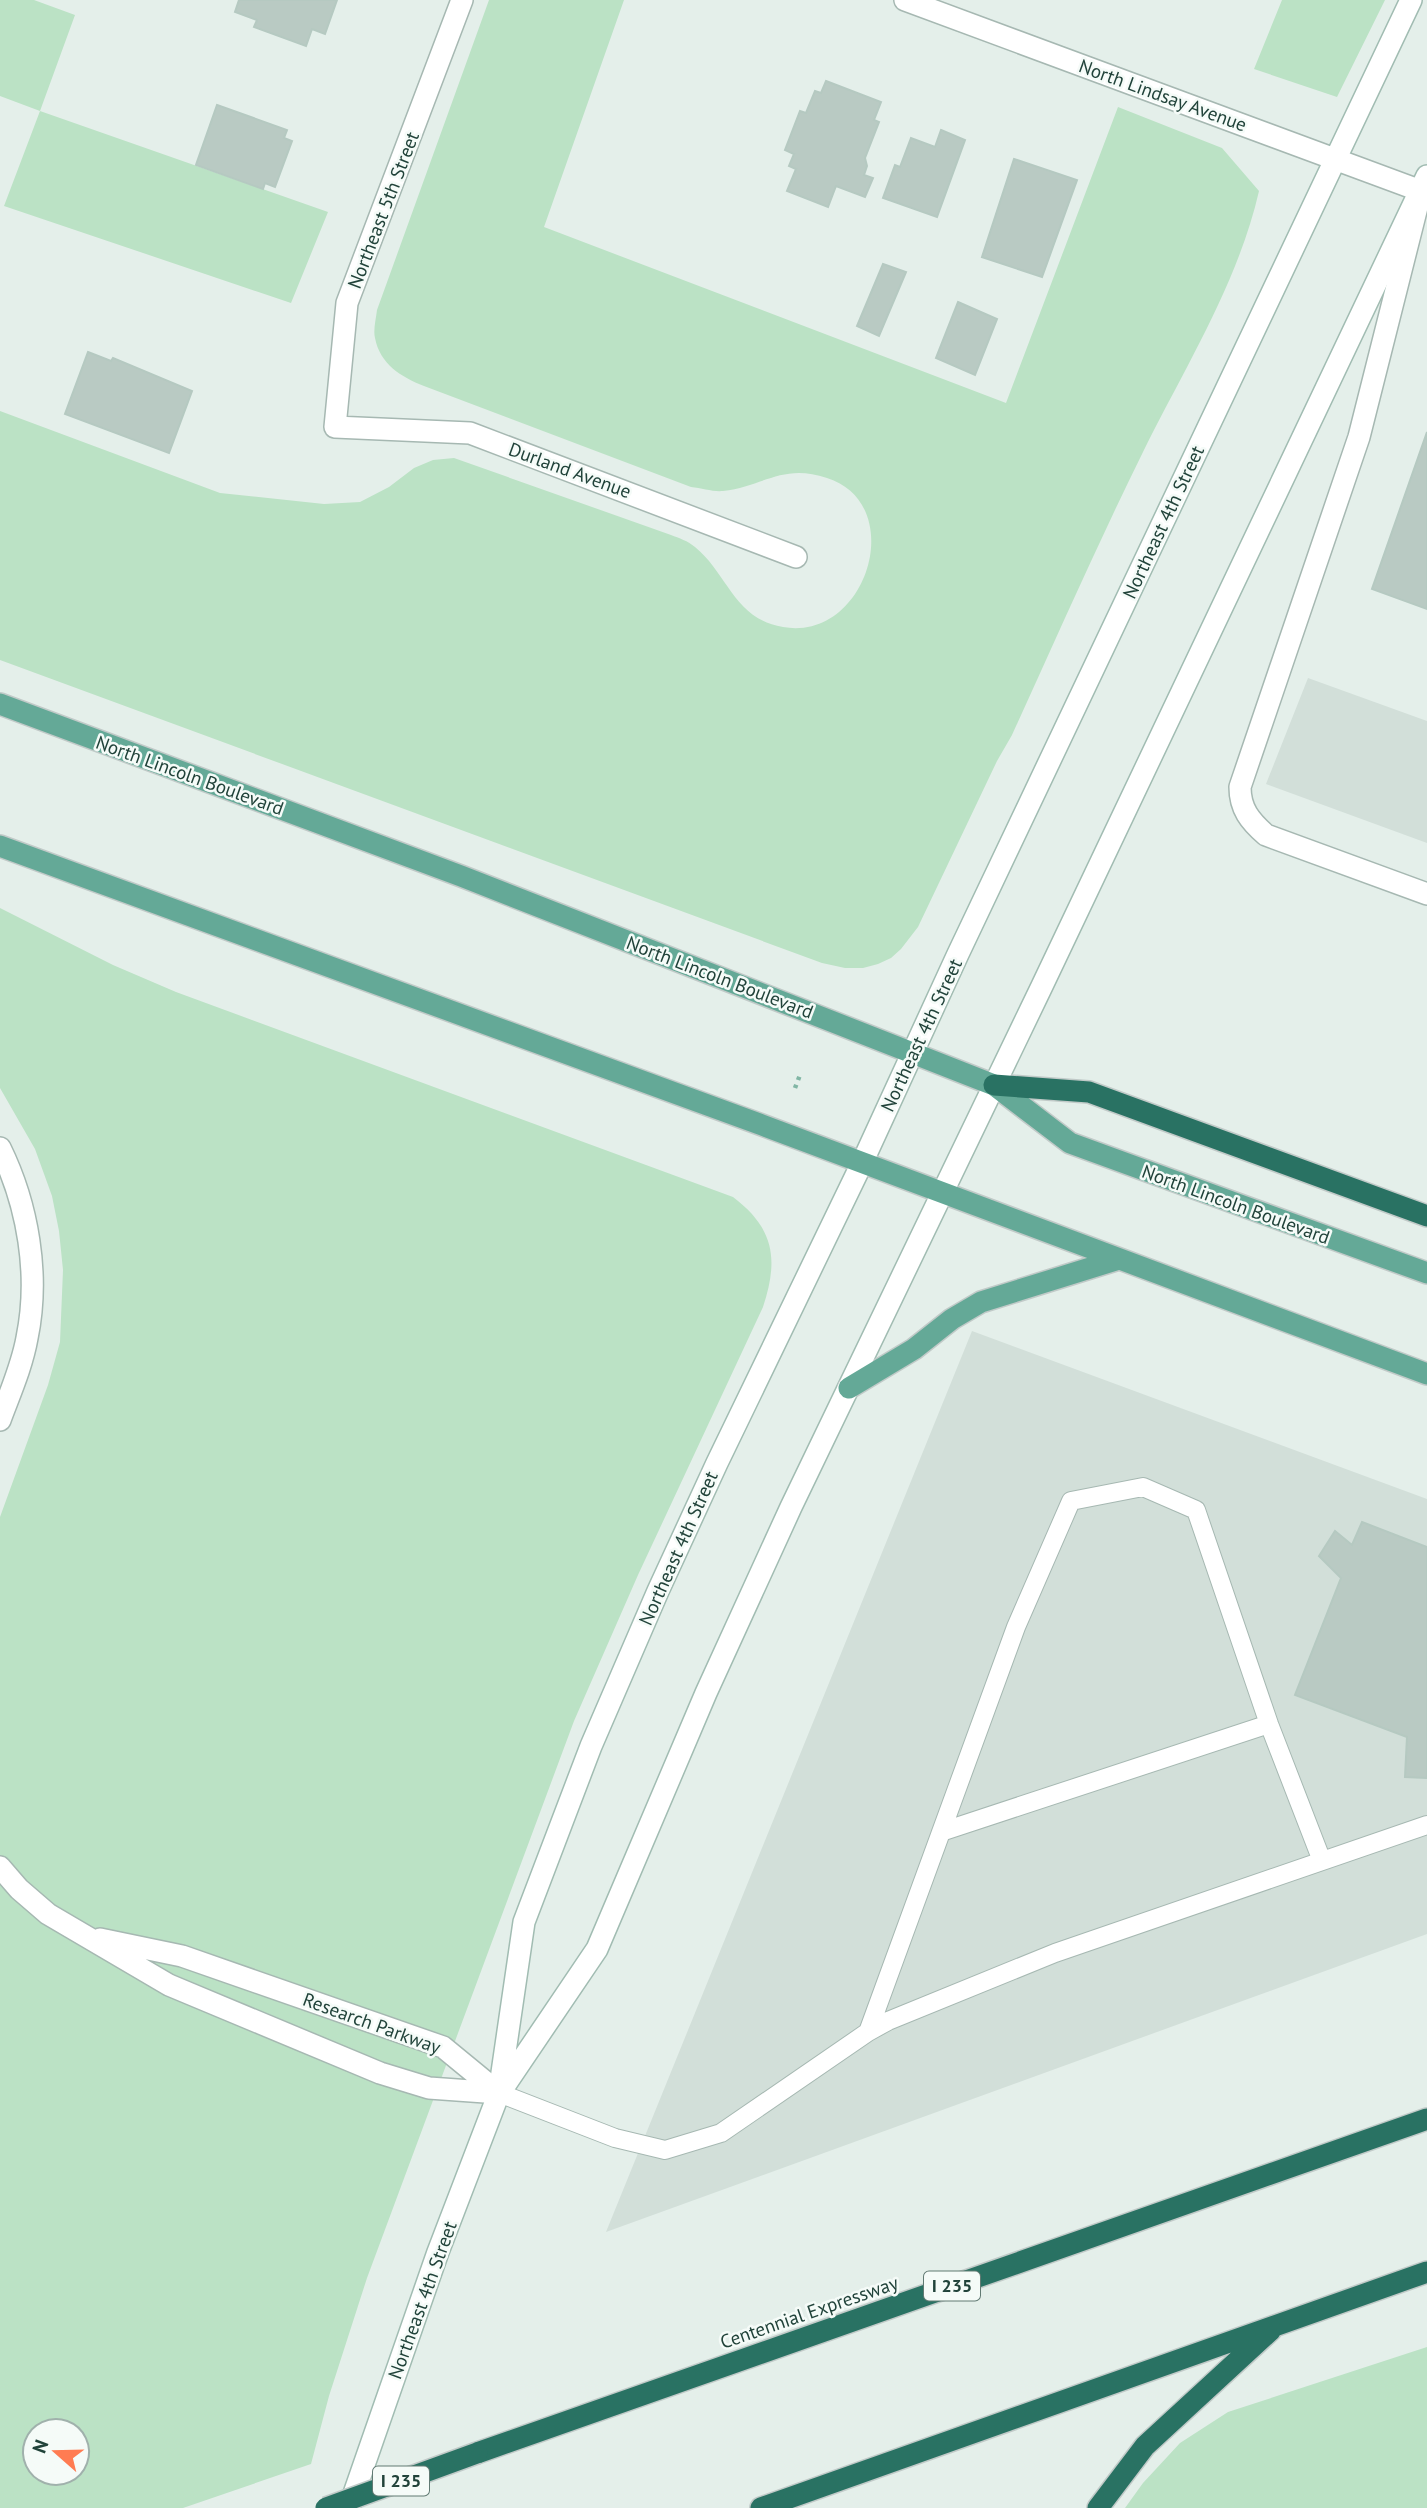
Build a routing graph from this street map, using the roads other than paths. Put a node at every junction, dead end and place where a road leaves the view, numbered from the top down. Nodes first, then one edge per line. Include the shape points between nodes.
1 (463, 0) edge
2 (905, 0) edge
3 (1411, 0) edge
4 (1335, 159) junction
5 (1424, 183) edge
6 (335, 427) joint
7 (796, 557) dead end
8 (0, 704) edge
9 (0, 846) edge
10 (1427, 894) edge
11 (911, 1053) junction
12 (994, 1085) junction
13 (0, 1148) edge
14 (862, 1163) junction
15 (942, 1194) junction
16 (1427, 1216) edge
17 (1119, 1259) junction
18 (1427, 1273) edge
19 (1427, 1374) edge
20 (849, 1388) junction
21 (0, 1420) edge
22 (1269, 1724) junction
23 (1427, 1825) edge
24 (941, 1832) junction
25 (1321, 1861) junction
26 (0, 1867) edge
27 (81, 1935) junction
28 (868, 2032) junction
29 (499, 2093) junction
30 (1427, 2119) edge
31 (1427, 2272) edge
32 (1278, 2324) junction
33 (326, 2508) edge
34 (349, 2508) edge
35 (761, 2508) edge
36 (1098, 2508) edge

1 - 6 main road, Northeast 5th Street via 347,303
2 - 4 main road, North Lindsay Avenue
3 - 4 main road, Northeast 4th Street
4 - 5 main road, North Lindsay Avenue
4 - 11 main road, Northeast 4th Street
5 - 10 main road via 1359,437 1240,788 1240,803 1266,835
5 - 12 main road, Northeast 4th Street
6 - 7 main road, Durland Avenue via 470,433
8 - 11 main road, North Lincoln Boulevard via 461,876
9 - 14 main road
11 - 12 main road, North Lincoln Boulevard
11 - 14 main road, Northeast 4th Street
12 - 15 main road, Northeast 4th Street
12 - 16 highway via 1089,1092
12 - 18 main road, North Lincoln Boulevard via 1070,1143
13 - 21 main road via 21,1205 33,1277 27,1340
14 - 15 main road
14 - 29 main road, Northeast 4th Street via 717,1463 592,1746 524,1922
15 - 17 main road
15 - 20 main road, Northeast 4th Street
17 - 19 main road
17 - 20 main road via 981,1303
20 - 29 main road, Northeast 4th Street via 706,1693 597,1949
22 - 24 lane
22 - 24 lane via 1196,1510 1143,1487 1071,1501 1016,1627
22 - 25 lane
23 - 25 lane
24 - 28 lane
25 - 28 lane via 1055,1953
26 - 27 main road, Research Parkway via 48,1914
27 - 29 main road, Research Parkway via 169,1985 380,2073 429,2088
27 - 29 main road, Research Parkway via 182,1955 443,2047
28 - 29 lane via 721,2133 665,2150 615,2138
29 - 34 main road, Northeast 4th Street
30 - 33 highway, Centennial Expressway / I 235, bridge
31 - 32 highway
32 - 35 highway
32 - 36 highway via 1145,2446

